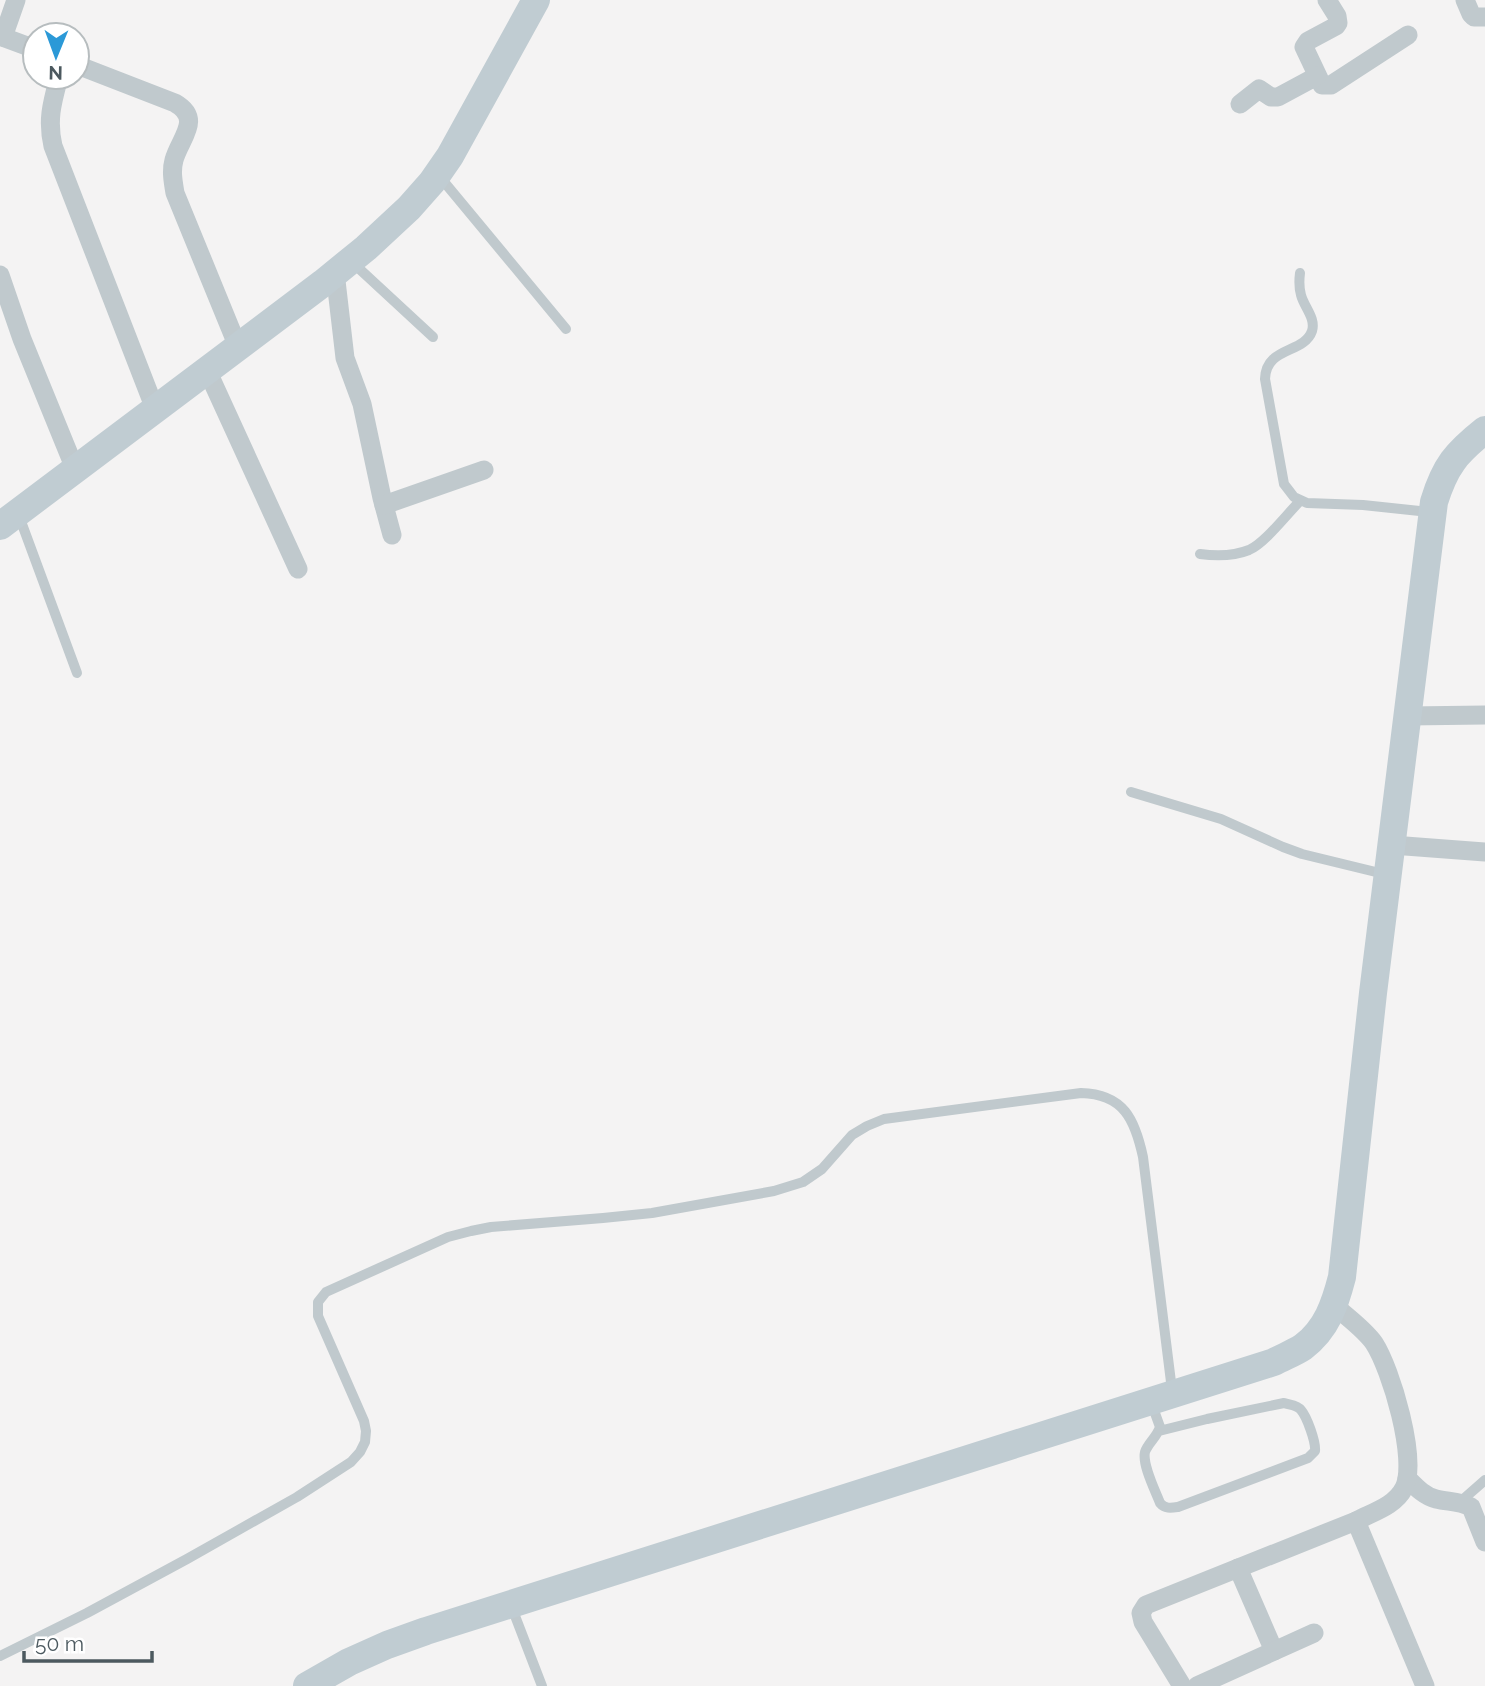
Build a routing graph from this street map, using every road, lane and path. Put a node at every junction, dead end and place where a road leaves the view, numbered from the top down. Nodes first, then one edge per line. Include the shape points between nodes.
1 (16, 0) edge
2 (536, 0) edge
3 (1328, 0) edge
4 (1465, 0) edge
5 (1485, 17) edge
6 (1408, 35) dead end
7 (1, 36) edge
8 (21, 44) edge
9 (91, 70) edge
10 (1317, 76) junction
11 (55, 91) edge
12 (1240, 104) dead end
13 (437, 174) junction
14 (343, 266) junction
15 (1300, 273) dead end
16 (0, 275) edge
17 (566, 329) dead end
18 (232, 333) junction
19 (433, 338) dead end
20 (207, 370) junction
21 (150, 395) junction
22 (1485, 430) edge
23 (75, 469) junction
24 (485, 471) dead end
25 (1300, 501) junction
26 (384, 505) junction
27 (1433, 512) junction
28 (9, 519) edge
29 (392, 535) dead end
30 (1200, 554) dead end
31 (298, 569) dead end
32 (77, 673) dead end
33 (1485, 715) edge
34 (1408, 716) junction
35 (1131, 792) dead end
36 (1392, 845) junction
37 (1485, 852) edge
38 (1388, 875) junction
39 (1335, 1307) junction
40 (1162, 1398) junction
41 (1159, 1432) junction
42 (1407, 1478) junction
43 (1485, 1480) edge
44 (1460, 1503) junction
45 (1356, 1521) junction
46 (1485, 1542) edge
47 (1238, 1568) junction
48 (511, 1604) junction
49 (1314, 1633) dead end
50 (1274, 1651) junction
51 (0, 1656) edge
52 (307, 1686) edge
53 (542, 1686) edge
54 (1182, 1686) edge
55 (1197, 1686) edge
56 (1426, 1686) edge

1 - 7 street
2 - 13 street
3 - 10 street via 1338,23 1304,47
4 - 5 street via 1471,14
6 - 10 street via 1331,85 1322,85
7 - 8 street
9 - 18 street via 175,103 187,113 188,125 172,171 175,193
10 - 12 street via 1278,97 1259,89
11 - 21 street via 50,117 53,146
13 - 14 street via 409,208
13 - 17 lane
14 - 18 street
14 - 19 lane
14 - 26 street via 342,345 362,404
15 - 25 lane via 1299,287 1313,325 1311,333 1267,365 1265,379 1284,484
16 - 23 street
18 - 20 street
20 - 21 street
20 - 31 street
21 - 23 street
22 - 27 street via 1450,463
23 - 28 street
24 - 26 street
25 - 27 lane
25 - 30 lane via 1248,551
26 - 29 street
27 - 34 street
28 - 32 lane
33 - 34 street
34 - 36 street
35 - 38 lane via 1222,819 1302,854
36 - 37 street
36 - 38 street
38 - 39 street
39 - 40 street via 1322,1329 1303,1347 1274,1362
39 - 42 street via 1366,1333 1380,1352 1402,1419
40 - 41 lane
40 - 48 street
40 - 51 lane via 1143,1157 1135,1128 1119,1104 1101,1095 1081,1093 884,1119 852,1135 803,1182 775,1191 652,1213 471,1231 326,1292 318,1302 318,1316 365,1421 365,1443 360,1452 297,1497 88,1613
41 - 41 lane via 1145,1457 1160,1503 1168,1508 1308,1458 1316,1444 1303,1412 1284,1404
42 - 44 street via 1427,1496
42 - 45 street via 1397,1498
43 - 44 lane
44 - 46 street via 1471,1507
45 - 47 street
45 - 56 street
47 - 50 street
47 - 54 street via 1143,1608 1141,1618
48 - 52 street via 387,1645
48 - 53 lane
49 - 50 street
50 - 55 street

